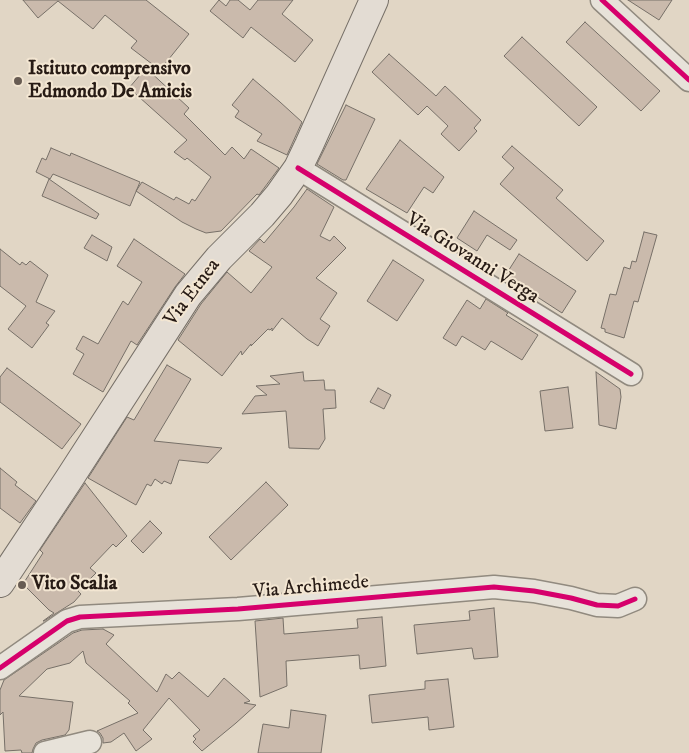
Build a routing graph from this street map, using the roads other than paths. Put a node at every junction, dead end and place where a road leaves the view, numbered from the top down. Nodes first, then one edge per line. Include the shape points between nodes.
1 (374, 0) edge
2 (602, 0) edge
3 (689, 80) edge
4 (298, 168) junction
5 (631, 374) dead end
6 (0, 583) edge
7 (635, 598) dead end
8 (0, 668) edge
9 (90, 742) dead end
10 (45, 753) edge

1 - 4 main road, Via Etnea
2 - 3 street
4 - 5 street, Via Giovanni Verga
4 - 6 main road, Via Etnea via 262,215 188,295
7 - 8 street, Via Archimede via 618,606 597,605 534,591 494,587 238,609 80,617 67,621
9 - 10 street

